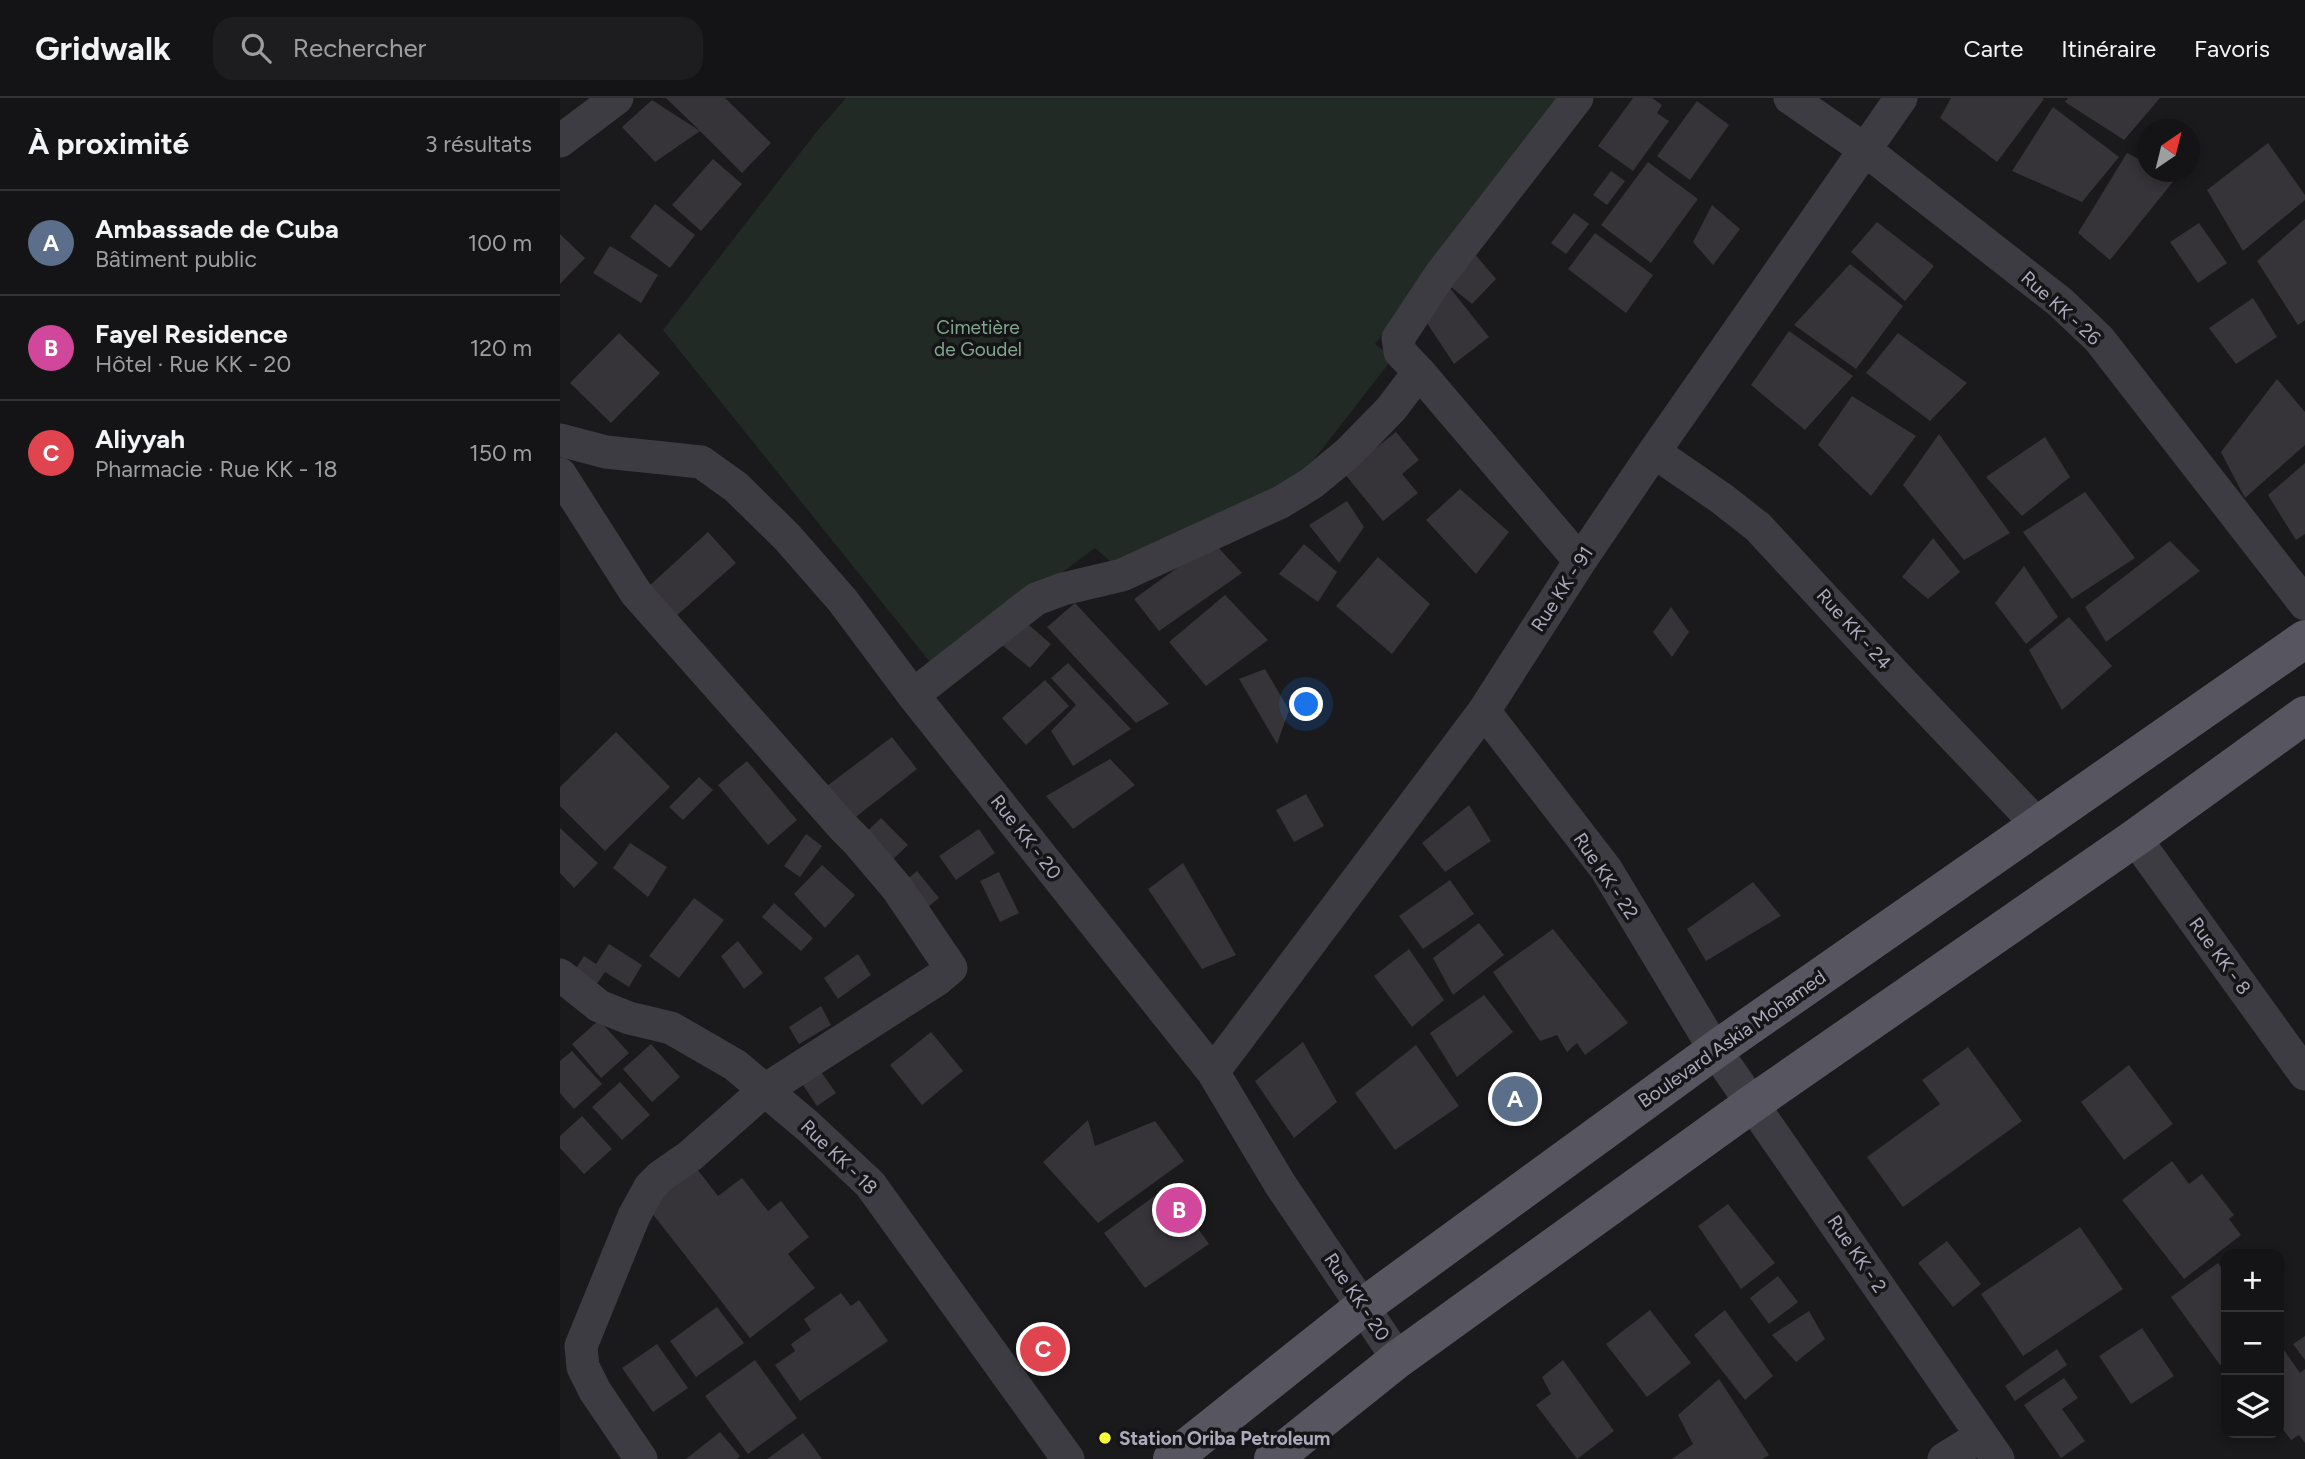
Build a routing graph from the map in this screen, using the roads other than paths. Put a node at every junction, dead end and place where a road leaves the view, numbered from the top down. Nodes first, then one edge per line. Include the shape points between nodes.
1 (617, 98) edge
2 (1577, 98) edge
3 (1790, 98) edge
4 (1901, 98) edge
5 (560, 141) edge
6 (1864, 149) junction
7 (1419, 372) junction
8 (560, 440) edge
9 (1654, 452) junction
10 (560, 474) edge
11 (1580, 561) junction
12 (2305, 604) edge
13 (2305, 639) edge
14 (913, 695) junction
15 (1484, 711) junction
16 (2305, 715) edge
17 (2038, 825) junction
18 (2134, 838) junction
19 (560, 977) edge
20 (1715, 1049) junction
21 (1213, 1072) junction
22 (2305, 1074) edge
23 (765, 1090) junction
24 (1753, 1103) junction
25 (1364, 1306) junction
26 (1398, 1359) junction
27 (1990, 1447) edge
28 (641, 1459) edge
29 (1068, 1459) edge
30 (1172, 1459) edge
31 (1273, 1459) edge
32 (1944, 1459) edge

1 - 5 street
2 - 7 street via 1440,275 1398,338 1400,352
3 - 6 street, Rue KK - 26
4 - 6 street, Rue KK - 91
6 - 9 street, Rue KK - 91
6 - 12 street, Rue KK - 26 via 2060,302 2099,339
7 - 11 street
7 - 14 street via 1391,409 1312,483 1281,502 1122,575 1036,599
8 - 14 street, Rue KK - 20 via 606,452 701,462 787,537
9 - 11 street, Rue KK - 91
9 - 17 street, Rue KK - 24 via 1758,527
10 - 23 street via 636,593 897,888 951,968
11 - 15 street, Rue KK - 91
13 - 17 main road, Boulevard Askia Mohamed
14 - 21 street, Rue KK - 20
15 - 20 street, Rue KK - 22 via 1605,869
15 - 21 street, Rue KK - 91
16 - 18 main road
17 - 20 main road, Boulevard Askia Mohamed
18 - 22 street, Rue KK - 8
18 - 24 main road
19 - 23 street, Rue KK - 18 via 599,1006 671,1028 735,1065
20 - 24 street, Rue KK - 2
20 - 25 main road, Boulevard Askia Mohamed
21 - 25 street, Rue KK - 20 via 1280,1184
23 - 28 street via 650,1187 581,1346 583,1367 595,1391
23 - 29 street, Rue KK - 18 via 870,1184
24 - 26 main road
24 - 27 street, Rue KK - 2
25 - 26 street, Rue KK - 20
25 - 30 main road, Boulevard Askia Mohamed
26 - 31 main road
27 - 32 street

